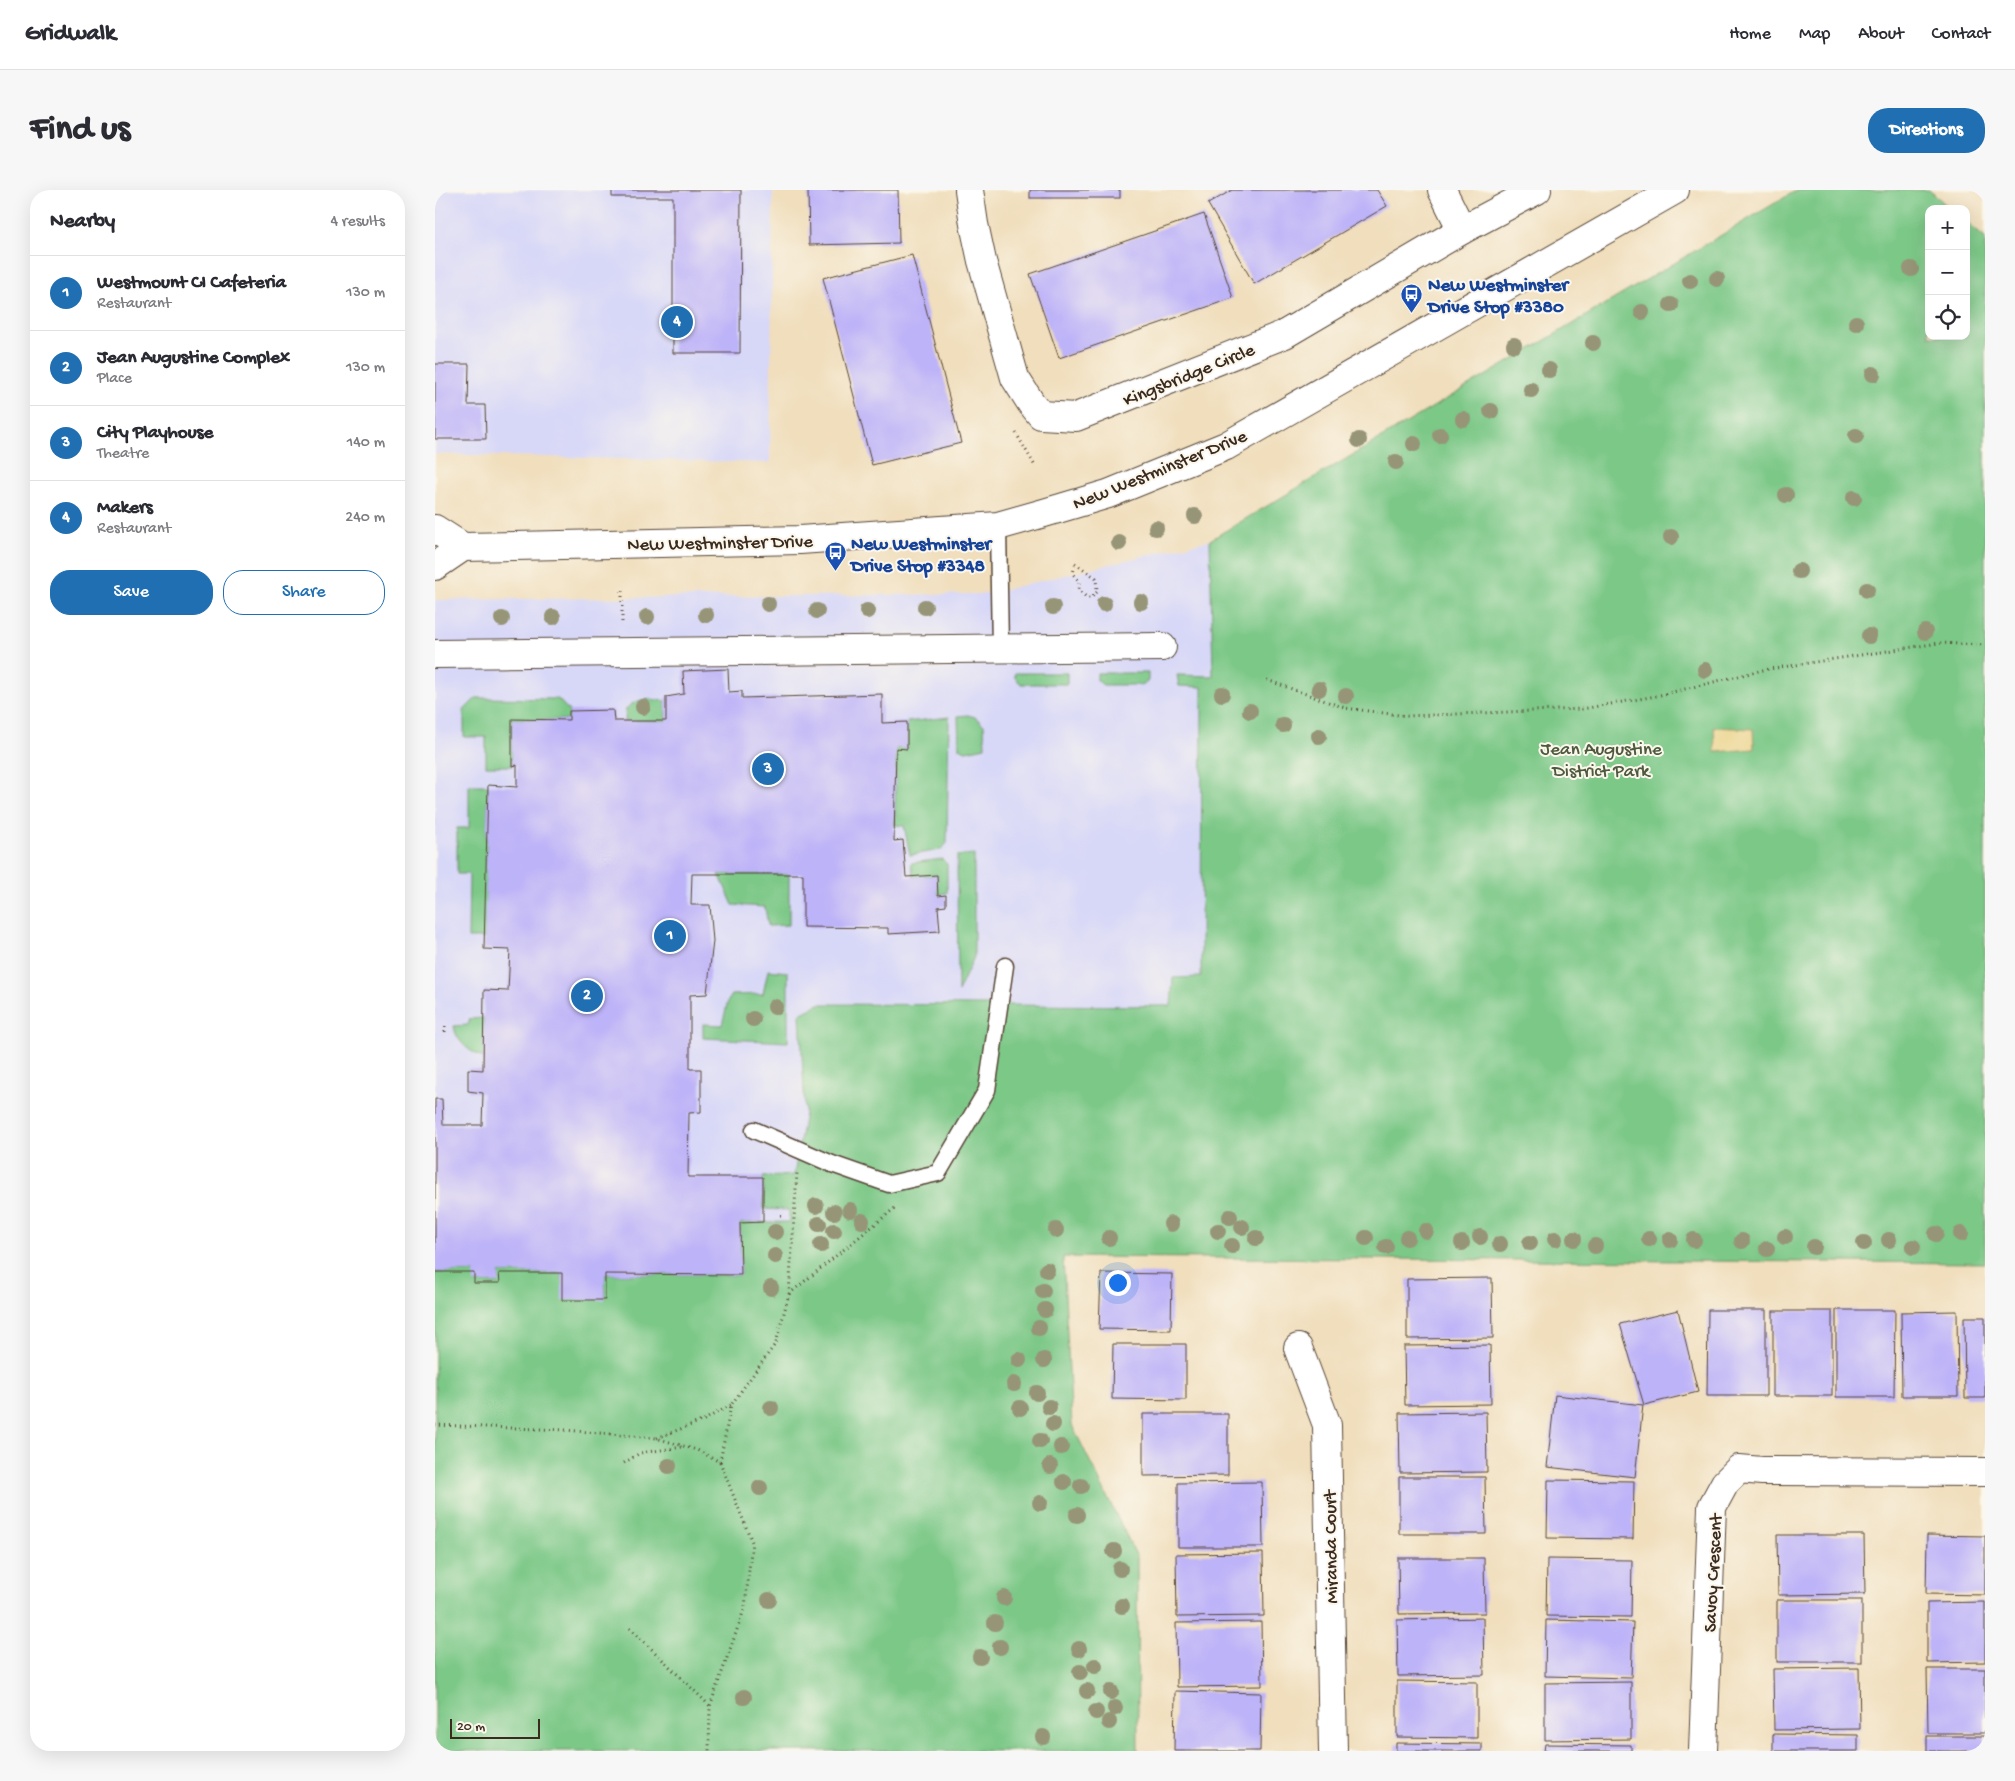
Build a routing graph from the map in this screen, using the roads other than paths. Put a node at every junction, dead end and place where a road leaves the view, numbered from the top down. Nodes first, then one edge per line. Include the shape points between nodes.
1 (969, 190) edge
2 (1442, 190) edge
3 (1537, 190) edge
4 (1675, 190) edge
5 (1462, 230) junction
6 (998, 526) junction
7 (435, 529) edge
8 (463, 547) junction
9 (435, 566) edge
10 (1162, 647) dead end
11 (1000, 649) junction
12 (435, 654) edge
13 (1005, 966) dead end
14 (754, 1130) dead end
15 (1298, 1348) dead end
16 (1985, 1472) edge
17 (1333, 1751) edge
18 (1703, 1751) edge

1 - 5 street, Kingsbridge Circle via 982,261 1015,378 1041,415 1076,417 1285,334
2 - 5 street
3 - 5 street, Kingsbridge Circle
4 - 6 street, New Westminster Drive via 1226,446 1108,494
6 - 8 street, New Westminster Drive via 799,540
6 - 11 lane
7 - 8 street
8 - 9 street
10 - 11 street
11 - 12 street
13 - 14 lane via 987,1090 938,1174 889,1184 832,1164
15 - 17 street, Miranda Court via 1327,1425
16 - 18 street, Savoy Crescent via 1739,1469 1725,1483 1713,1507

